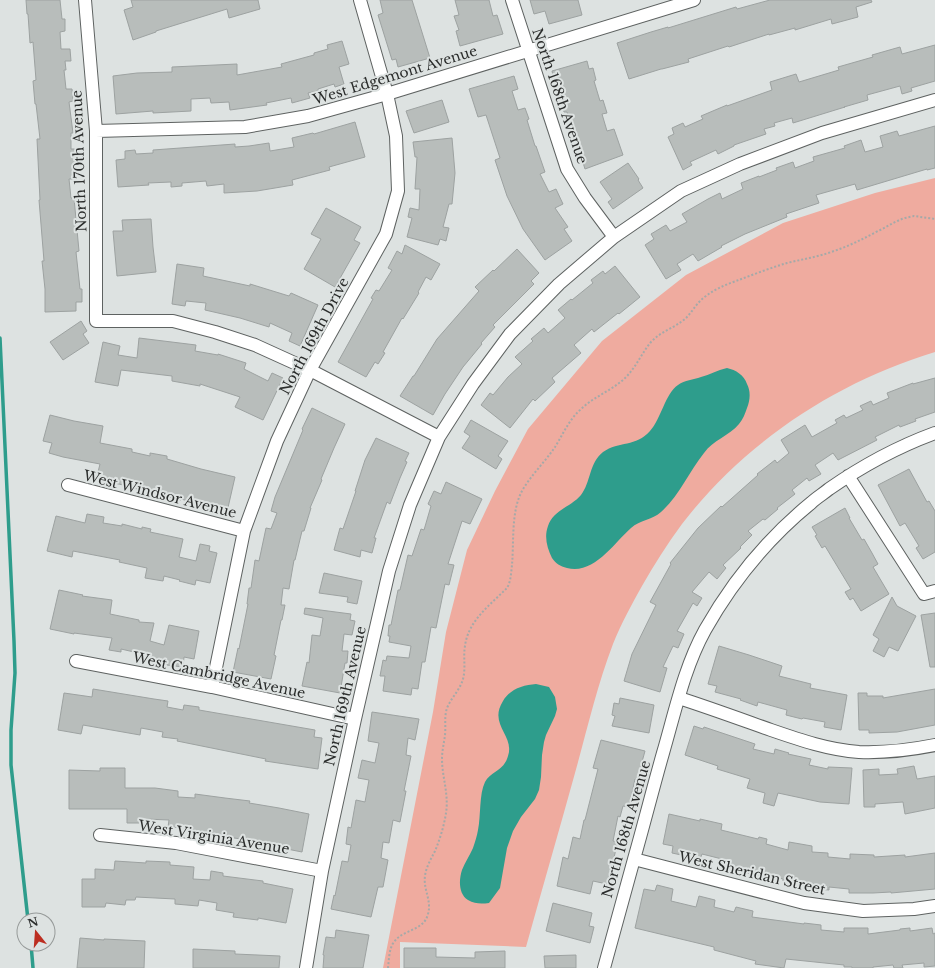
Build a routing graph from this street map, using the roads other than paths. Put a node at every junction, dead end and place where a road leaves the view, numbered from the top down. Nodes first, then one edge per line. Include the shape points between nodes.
1 (84, 0) edge
2 (360, 0) edge
3 (512, 0) edge
4 (694, 0) edge
5 (528, 50) junction
6 (387, 94) junction
7 (935, 100) edge
8 (96, 131) junction
9 (614, 237) junction
10 (310, 370) junction
11 (935, 433) edge
12 (439, 437) junction
13 (848, 476) junction
14 (68, 486) dead end
15 (244, 531) junction
16 (929, 593) edge
17 (76, 662) dead end
18 (212, 687) junction
19 (679, 698) junction
20 (355, 719) junction
21 (935, 745) edge
22 (100, 835) dead end
23 (634, 860) junction
24 (322, 871) junction
25 (935, 906) edge
26 (306, 968) edge
27 (604, 968) edge

1 - 8 street, North 170th Avenue
2 - 6 street, North 169th Drive
3 - 5 street, North 168th Avenue
4 - 5 street, West Edgemont Avenue
5 - 6 street, West Edgemont Avenue
5 - 9 street, North 168th Avenue via 567,169
6 - 8 street, West Edgemont Avenue via 308,116 245,127
6 - 10 street, North 169th Drive via 396,136 398,191 386,234
7 - 9 street, North 169th Avenue via 822,133 740,164 681,191
8 - 10 street, North 170th Avenue via 96,321 173,321 255,345
9 - 12 street, North 169th Avenue via 559,284 510,334 473,384
10 - 12 street
10 - 15 street, North 169th Drive via 276,441
11 - 13 street
12 - 20 street, North 169th Avenue via 410,505 389,571
13 - 16 street
13 - 19 street via 811,502 747,568 705,630 692,658
14 - 15 street, West Windsor Avenue
15 - 18 street, North 169th Drive
17 - 18 street, West Cambridge Avenue
18 - 20 street, West Cambridge Avenue
19 - 21 street via 805,742 834,748 884,752
19 - 23 street, North 168th Avenue
20 - 24 street, North 169th Avenue
22 - 24 street, West Virginia Avenue via 176,843
23 - 25 street, West Sheridan Street via 804,903 863,912
23 - 27 street, North 168th Avenue
24 - 26 street, North 169th Avenue

